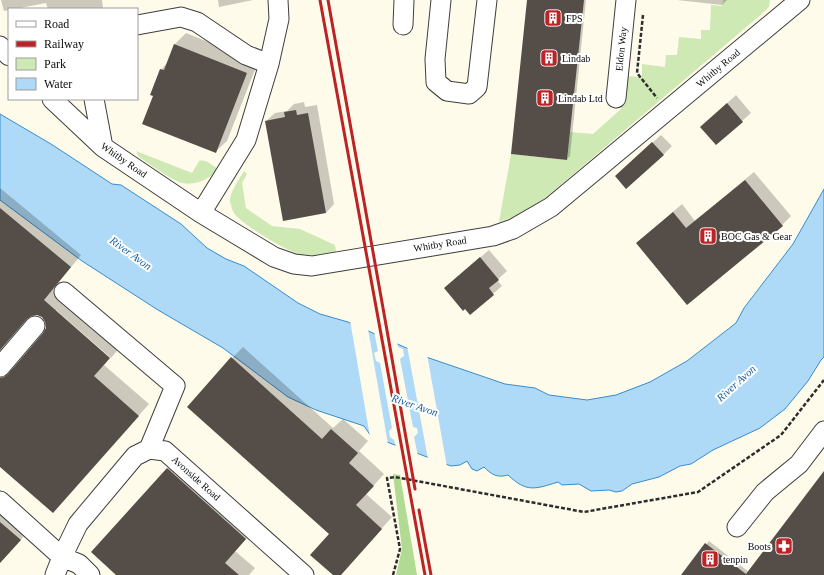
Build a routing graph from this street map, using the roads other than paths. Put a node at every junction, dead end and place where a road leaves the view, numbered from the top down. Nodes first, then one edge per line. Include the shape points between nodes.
1 (278, 0) edge
2 (404, 0) edge
3 (441, 0) edge
4 (487, 0) edge
5 (626, 0) edge
6 (797, 1) edge
7 (138, 25) edge
8 (403, 25) dead end
9 (0, 46) edge
10 (8, 55) edge
11 (269, 64) junction
12 (616, 98) dead end
13 (53, 100) edge
14 (94, 100) edge
15 (103, 147) junction
16 (202, 213) junction
17 (64, 292) dead end
18 (35, 326) dead end
19 (0, 367) edge
20 (824, 431) edge
21 (149, 449) junction
22 (0, 500) edge
23 (738, 527) dead end
24 (62, 556) junction
25 (55, 575) edge
26 (90, 575) edge
27 (304, 575) edge

1 - 11 street via 279,19
2 - 8 street
3 - 4 street via 435,59 436,82 447,92 469,94 477,87
5 - 12 street, Eldon Way
6 - 16 street, Whitby Road via 551,207 513,229 493,236 312,266 294,264 274,257
7 - 11 street via 181,17 198,22 246,55
9 - 10 street
11 - 16 street via 246,140
13 - 15 street, Whitby Road
14 - 15 street
15 - 16 street, Whitby Road
17 - 21 street via 175,386
18 - 19 street
20 - 23 street via 799,464 765,492
21 - 24 street via 135,456 78,524
21 - 27 street, Avonside Road via 165,451
22 - 24 street
24 - 25 street
24 - 26 street via 78,564

